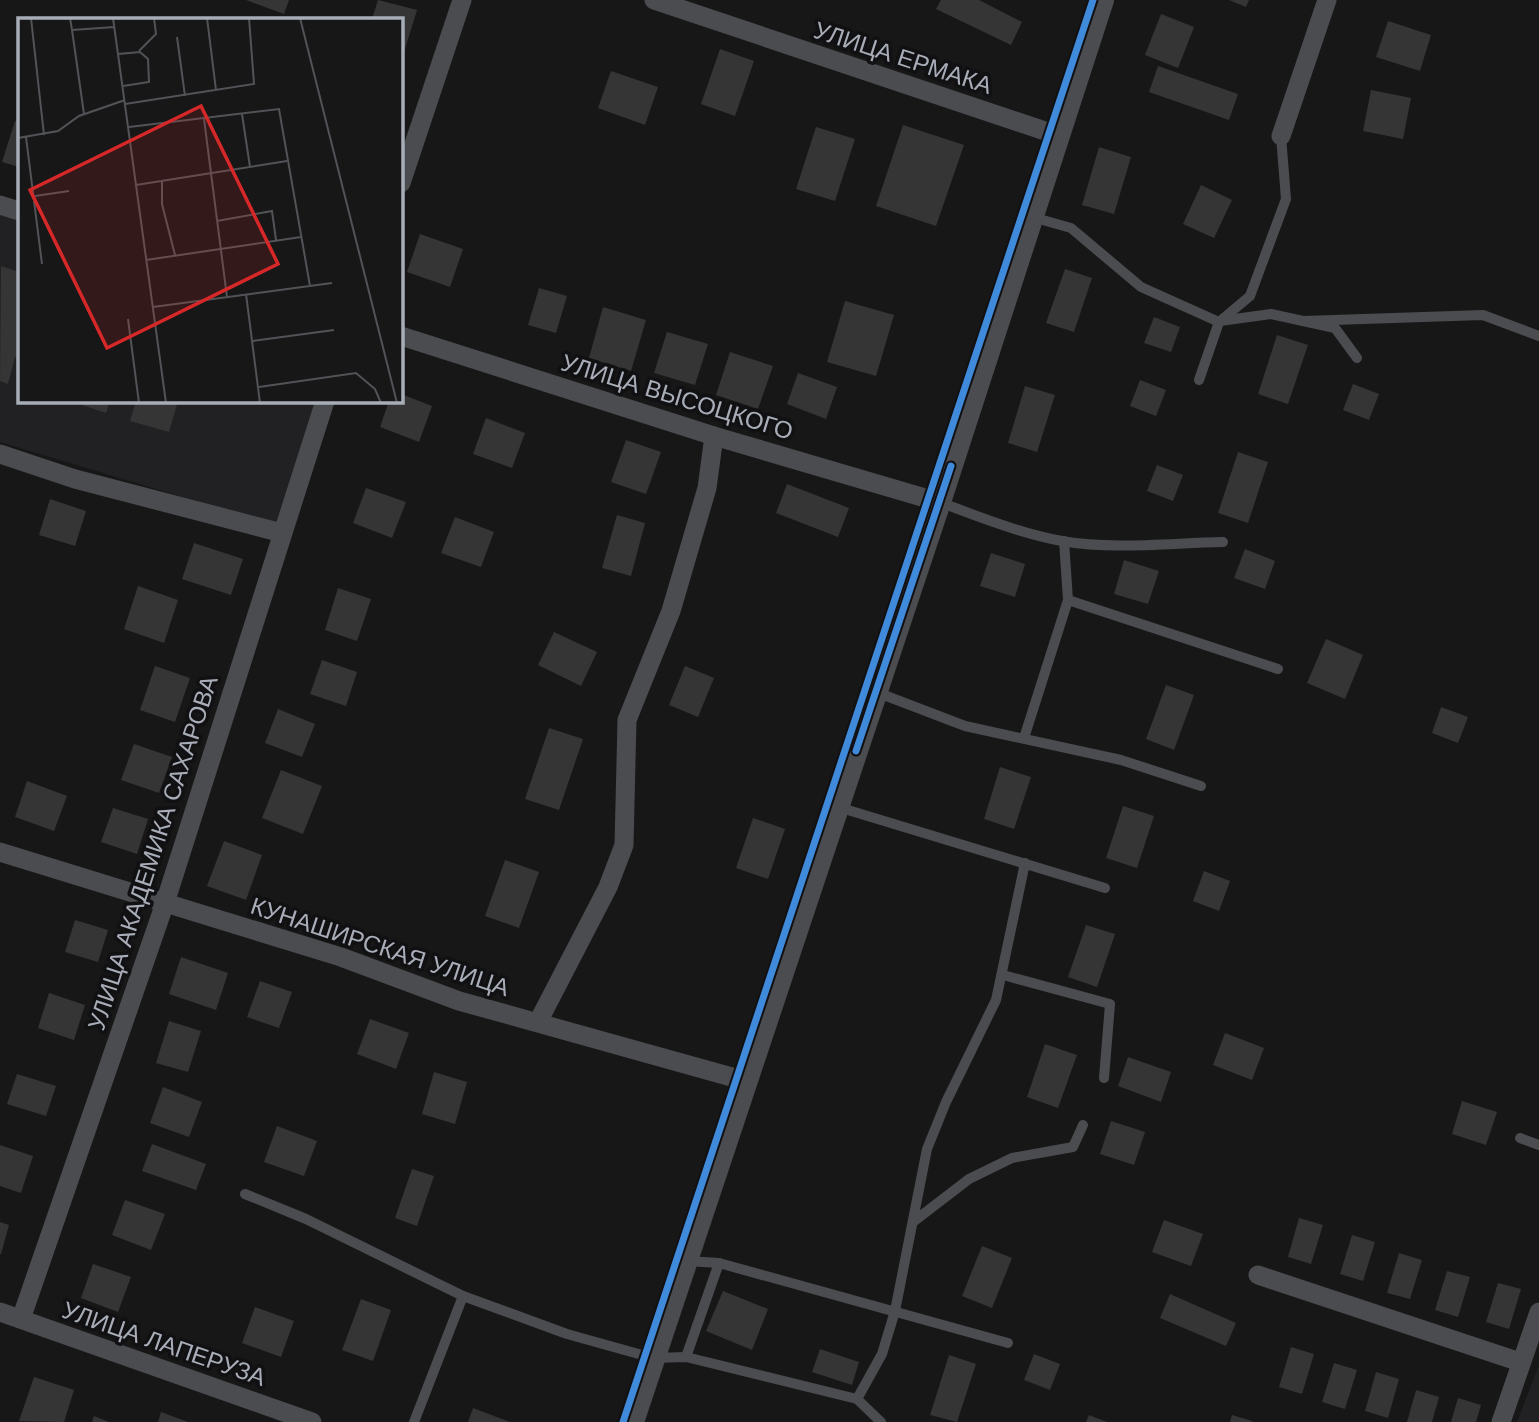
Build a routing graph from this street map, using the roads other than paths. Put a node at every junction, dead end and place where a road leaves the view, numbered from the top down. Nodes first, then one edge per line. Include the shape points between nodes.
1 (462, 0) edge
2 (653, 0) edge
3 (1102, 0) edge
4 (1327, 0) edge
5 (1057, 135) junction
6 (1281, 136) joint
7 (402, 180) edge
8 (0, 205) edge
9 (18, 211) edge
10 (1031, 217) junction
11 (1219, 321) junction
12 (1303, 321) junction
13 (1539, 335) edge
14 (402, 336) edge
15 (1357, 358) dead end
16 (1199, 380) dead end
17 (325, 402) edge
18 (714, 436) junction
19 (0, 454) edge
20 (939, 502) junction
21 (282, 533) junction
22 (1064, 541) junction
23 (1223, 541) dead end
24 (1068, 600) junction
25 (1278, 669) dead end
26 (876, 692) junction
27 (1024, 738) junction
28 (1201, 786) dead end
29 (837, 806) junction
30 (0, 852) edge
31 (1025, 863) junction
32 (1105, 888) dead end
33 (165, 903) junction
34 (1003, 975) junction
35 (538, 1022) junction
36 (1104, 1078) dead end
37 (746, 1081) junction
38 (1083, 1125) dead end
39 (1520, 1138) dead end
40 (1539, 1144) edge
41 (245, 1194) dead end
42 (912, 1223) junction
43 (686, 1261) junction
44 (719, 1264) junction
45 (1258, 1275) dead end
46 (463, 1296) junction
47 (895, 1311) junction
48 (0, 1312) edge
49 (1539, 1312) edge
50 (21, 1319) junction
51 (1008, 1343) dead end
52 (686, 1357) junction
53 (653, 1358) junction
54 (1520, 1362) junction
55 (857, 1399) junction
56 (312, 1422) edge
57 (414, 1422) edge
58 (632, 1422) edge
59 (881, 1422) edge
60 (1501, 1422) edge

1 - 7 street
2 - 5 street, УЛИЦА ЕРМАКА
3 - 5 street
4 - 6 street
5 - 10 street
6 - 11 lane via 1286,199 1250,296
8 - 9 street
10 - 11 lane via 1071,228 1141,287
10 - 20 street
11 - 12 lane via 1271,314
11 - 16 lane
12 - 13 lane via 1483,315
12 - 15 lane via 1335,328
14 - 18 street, УЛИЦА ВЫСОЦКОГО
17 - 21 street, УЛИЦА АКАДЕМИКА САХАРОВА
18 - 20 street, УЛИЦА ВЫСОЦКОГО
18 - 35 street via 707,488 671,611 626,720 624,845 608,887
19 - 21 street via 75,479
20 - 22 lane via 1018,531
20 - 26 street
21 - 33 street, УЛИЦА АКАДЕМИКА САХАРОВА
22 - 23 lane
22 - 24 lane
24 - 25 lane
24 - 27 lane
26 - 27 lane via 965,726
26 - 29 street
27 - 28 lane via 1121,760
29 - 31 lane
29 - 37 street
30 - 33 street, КУНАШИРСКАЯ УЛИЦА
31 - 32 lane
31 - 34 lane
33 - 35 street, КУНАШИРСКАЯ УЛИЦА via 341,957 459,1001
33 - 50 street, УЛИЦА АКАДЕМИКА САХАРОВА
34 - 36 lane via 1110,1004
34 - 42 lane via 996,1000 927,1149
35 - 37 street, КУНАШИРСКАЯ УЛИЦА
37 - 43 street
38 - 42 lane via 1073,1147 1012,1158 969,1179
39 - 40 lane
41 - 46 lane
42 - 47 lane
43 - 44 lane
43 - 53 street
44 - 47 lane
44 - 52 lane
45 - 54 street
46 - 53 lane via 567,1334
46 - 57 lane
47 - 51 lane
47 - 55 lane via 882,1354
48 - 50 street, УЛИЦА ЛАПЕРУЗА
49 - 54 street
50 - 56 street, УЛИЦА ЛАПЕРУЗА
52 - 53 lane
52 - 55 lane
53 - 58 street
54 - 60 street
55 - 59 lane

